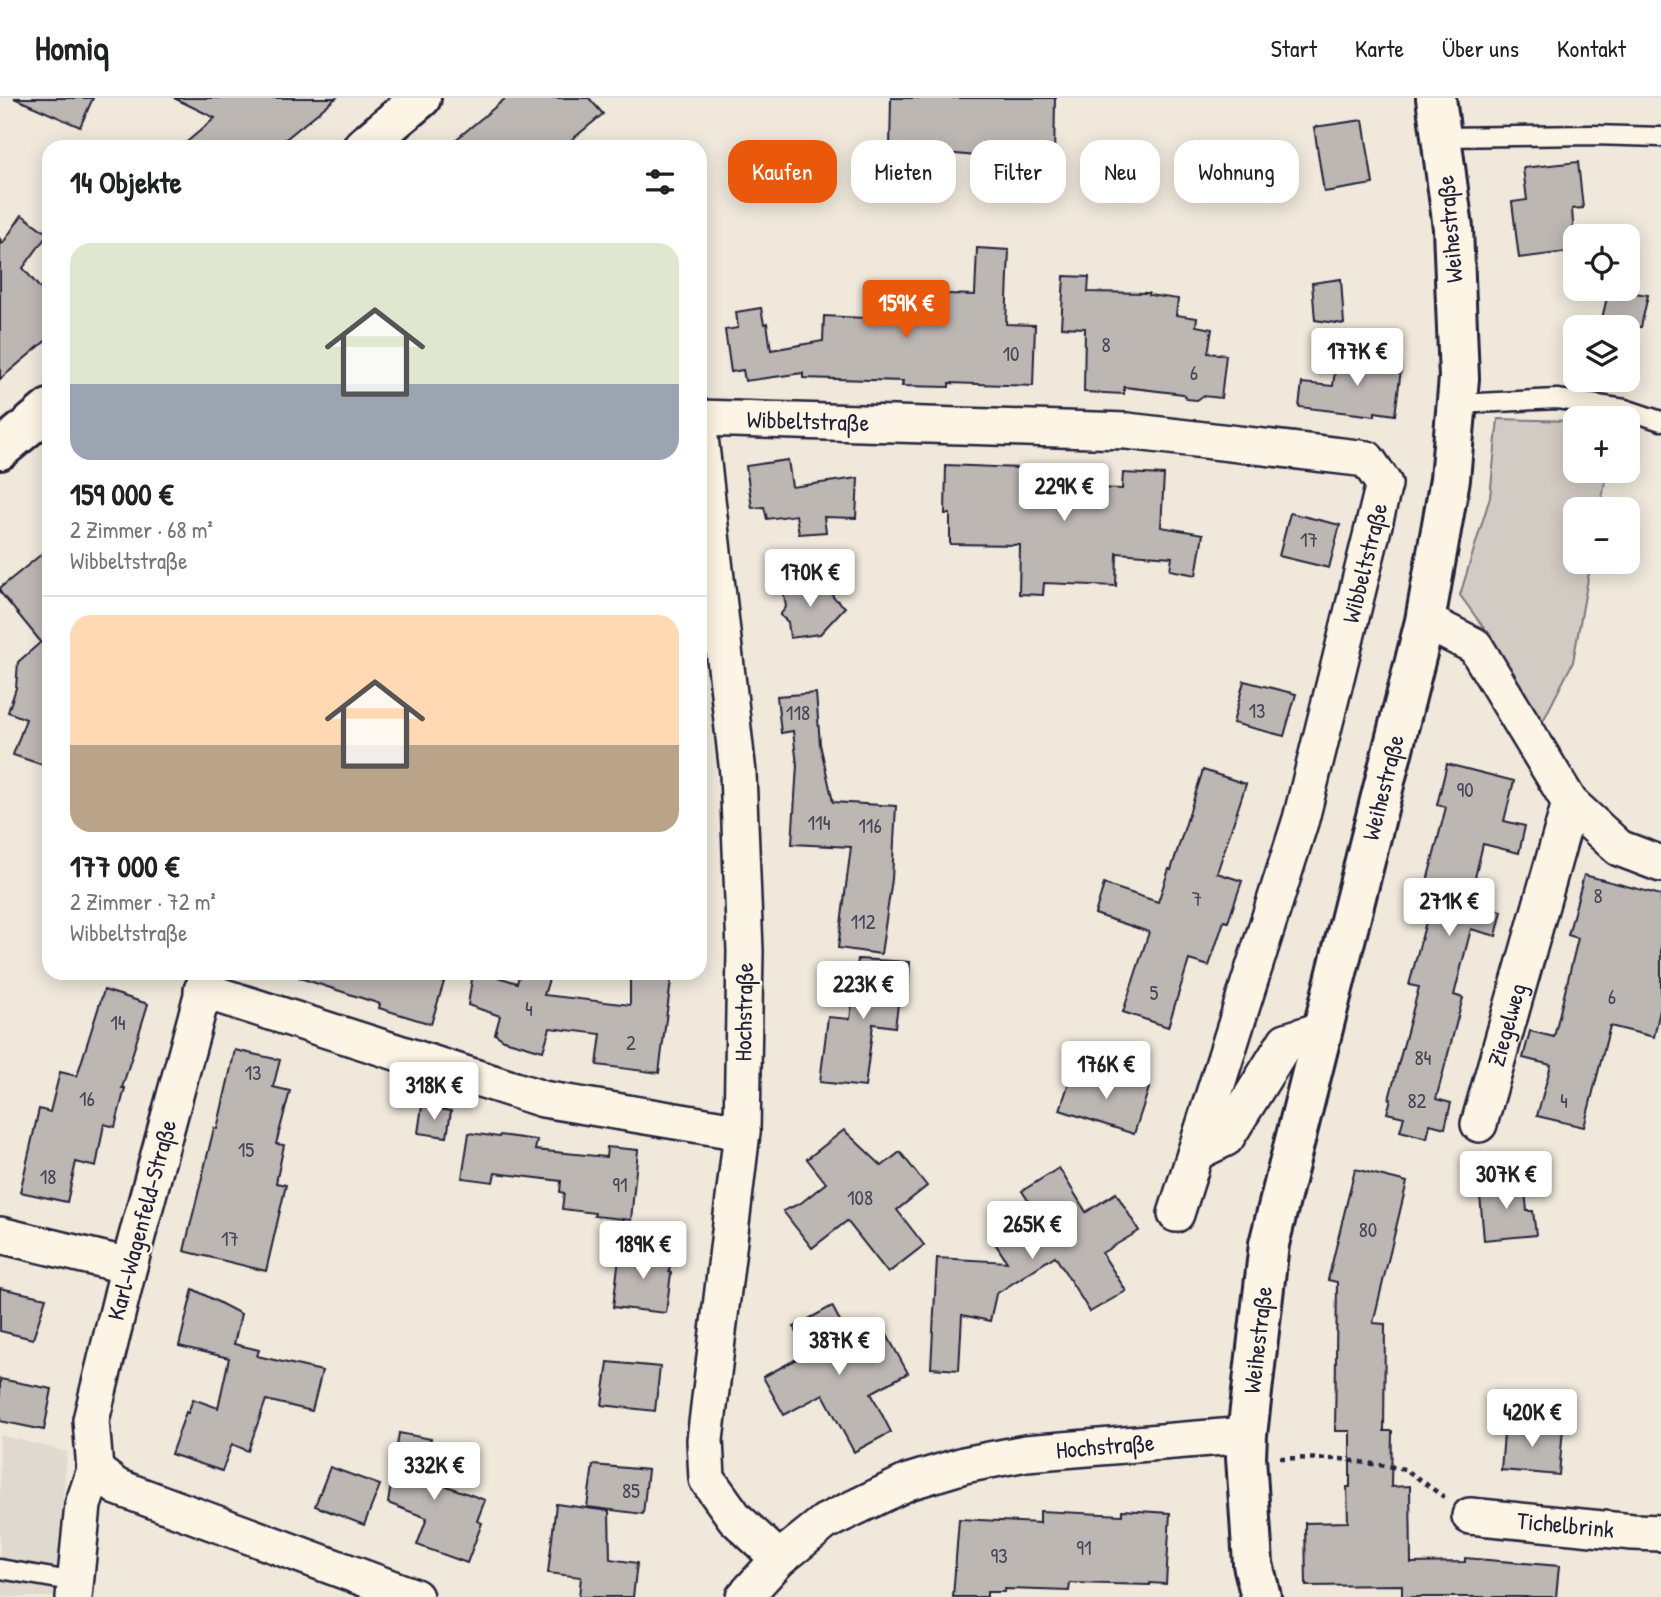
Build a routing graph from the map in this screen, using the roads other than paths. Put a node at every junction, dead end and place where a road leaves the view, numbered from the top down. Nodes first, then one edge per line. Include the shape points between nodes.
1 (421, 98) edge
2 (1436, 98) edge
3 (1441, 137) junction
4 (1661, 137) edge
5 (371, 140) edge
6 (1457, 404) junction
7 (42, 415) edge
8 (707, 418) edge
9 (1661, 421) edge
10 (0, 450) edge
11 (707, 499) edge
12 (1424, 621) junction
13 (1570, 803) junction
14 (1661, 864) edge
15 (205, 981) edge
16 (1321, 1030) junction
17 (1479, 1124) dead end
18 (742, 1132) junction
19 (1196, 1152) junction
20 (1177, 1214) dead end
21 (0, 1235) edge
22 (129, 1266) junction
23 (1258, 1446) junction
24 (95, 1470) junction
25 (1470, 1516) road end
26 (1661, 1533) edge
27 (779, 1559) junction
28 (0, 1569) edge
29 (75, 1590) edge
30 (415, 1597) edge
31 (744, 1597) edge
32 (1261, 1597) edge

1 - 5 main road
2 - 3 main road, Weihestraße
3 - 4 lane
3 - 6 main road, Weihestraße via 1453,228
6 - 9 lane via 1557,400 1625,409
6 - 12 main road, Weihestraße via 1450,480
7 - 10 main road
8 - 19 street, Wibbeltstraße via 1127,431 1367,459 1384,484 1301,819
11 - 18 street, Hochstraße via 738,773 746,951
12 - 13 street via 1475,646
12 - 16 main road, Weihestraße
13 - 14 street via 1619,848
13 - 17 street, Ziegelweg
15 - 18 street via 543,1099
15 - 22 street, Karl-Wagenfeld-Straße
16 - 19 street via 1286,1041 1226,1138
16 - 23 main road, Weihestraße via 1269,1244
18 - 27 street, Hochstraße via 705,1440 707,1479 735,1518
19 - 20 street, Wibbeltstraße
21 - 22 street
22 - 24 street, Karl-Wagenfeld-Straße via 90,1420
23 - 27 street, Hochstraße via 1026,1453 964,1465 908,1482 825,1522
23 - 32 main road, Weihestraße via 1246,1457 1253,1564
24 - 29 street, Karl-Wagenfeld-Straße via 83,1505
24 - 30 street via 117,1487
25 - 26 street, Tichelbrink
27 - 31 street, Hochstraße
28 - 29 lane

